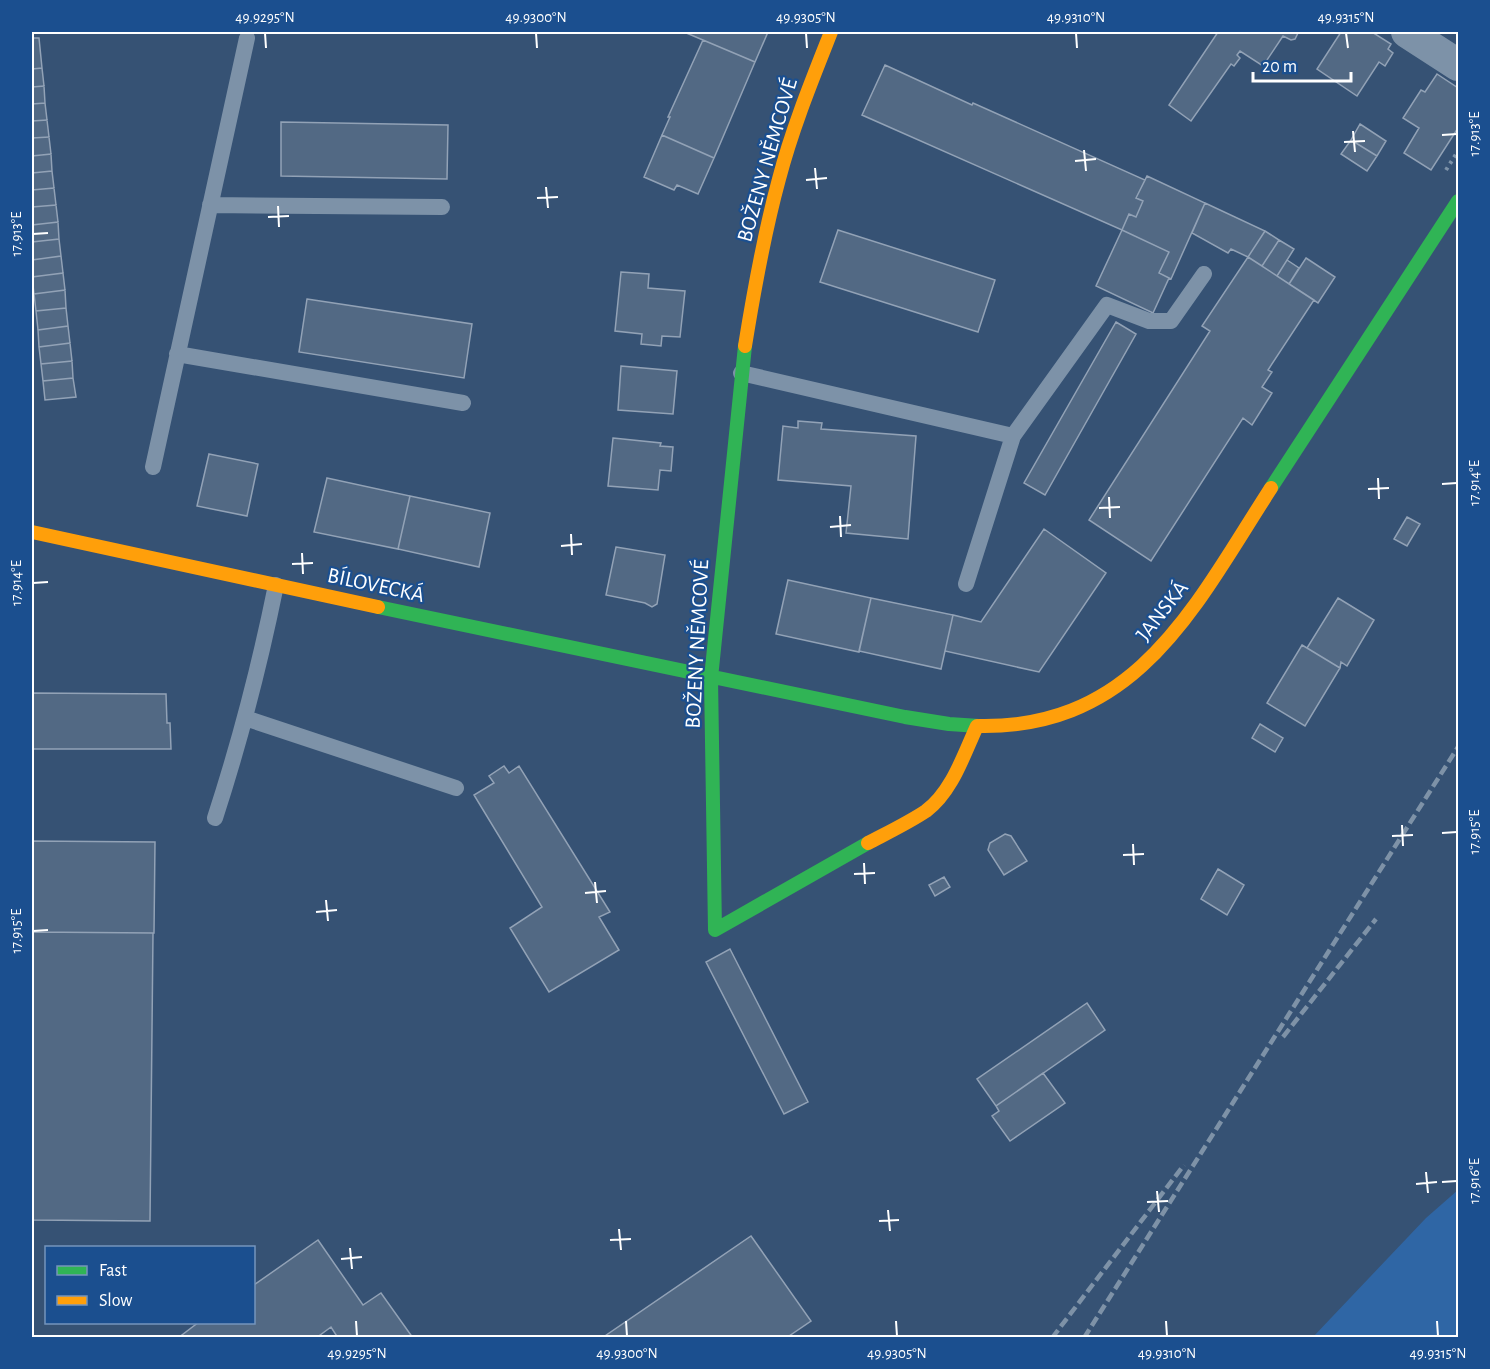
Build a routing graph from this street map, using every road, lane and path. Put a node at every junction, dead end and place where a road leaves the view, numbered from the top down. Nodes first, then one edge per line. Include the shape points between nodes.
1 (831, 32) edge
2 (1407, 32) edge
3 (247, 38) dead end
4 (1458, 65) edge
5 (1458, 201) edge
6 (210, 205) junction
7 (442, 207) dead end
8 (1204, 274) dead end
9 (177, 354) junction
10 (741, 373) junction
11 (463, 403) dead end
12 (1012, 436) junction
13 (153, 467) dead end
14 (32, 532) edge
15 (966, 584) dead end
16 (276, 585) junction
17 (711, 678) junction
18 (245, 718) junction
19 (977, 726) junction
20 (456, 788) dead end
21 (215, 818) dead end

1 - 10 main road, BOŽENY NĚMCOVÉ via 779,178 753,294
2 - 4 street
3 - 6 lane
5 - 19 main road, JANSKÁ via 1168,641 1117,688 1076,709 1032,722
6 - 7 lane
6 - 9 lane
8 - 12 lane via 1171,321 1149,321 1107,306
9 - 11 lane
9 - 13 lane
10 - 12 lane
10 - 17 main road, BOŽENY NĚMCOVÉ
12 - 15 lane
14 - 16 main road, BÍLOVECKÁ
16 - 17 main road, BÍLOVECKÁ
16 - 18 lane
17 - 19 main road, JANSKÁ via 923,721
17 - 19 main road, BOŽENY NĚMCOVÉ via 715,930 927,810 947,787
18 - 20 lane
18 - 21 lane

